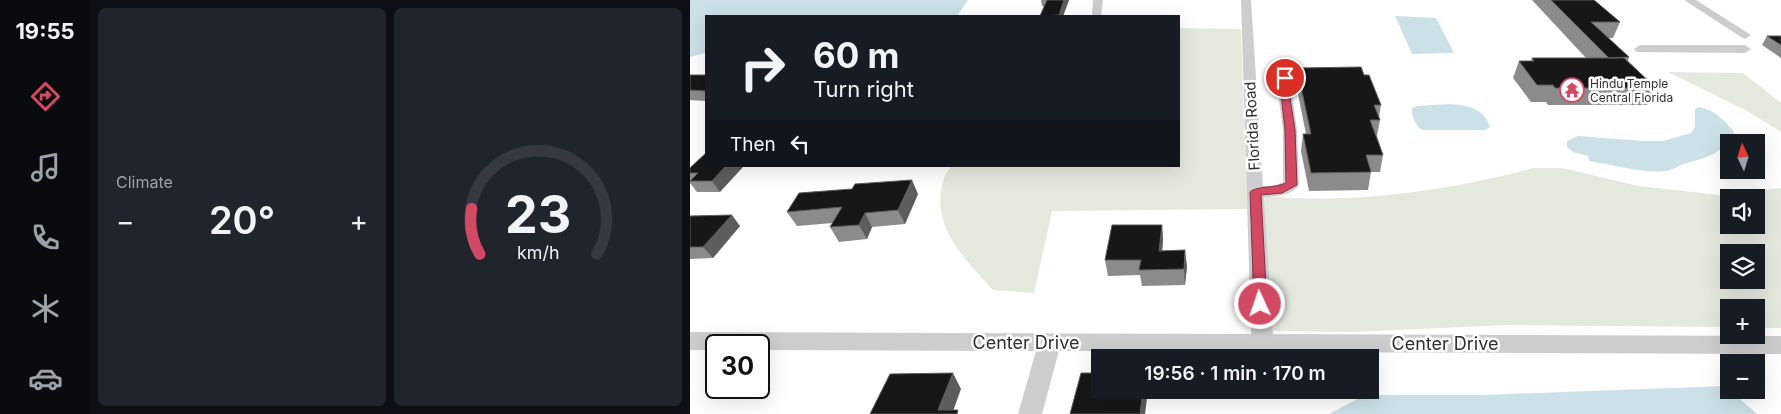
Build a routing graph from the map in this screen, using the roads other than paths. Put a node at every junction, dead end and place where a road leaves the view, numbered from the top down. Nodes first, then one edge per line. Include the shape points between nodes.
1 (1098, 0) edge
2 (1246, 0) edge
3 (1689, 0) edge
4 (1097, 14) dead end
5 (1745, 35) dead end
6 (1640, 49) dead end
7 (1745, 49) dead end
8 (1285, 78) dead end
9 (1255, 192) junction
10 (690, 341) edge
11 (1050, 342) junction
12 (1262, 342) junction
13 (1781, 345) edge
14 (1030, 414) edge

1 - 4 street
2 - 9 street, Florida Road
3 - 5 street
6 - 7 street
8 - 9 street via 1291,185 1278,191
9 - 12 street, Florida Road
10 - 11 street, Center Drive
11 - 12 street, Center Drive
11 - 14 street
12 - 13 street, Center Drive

